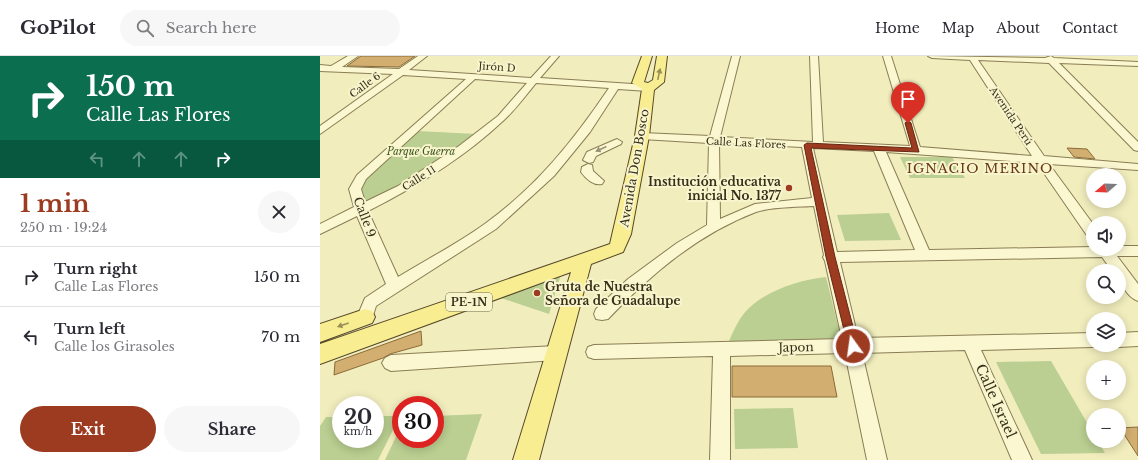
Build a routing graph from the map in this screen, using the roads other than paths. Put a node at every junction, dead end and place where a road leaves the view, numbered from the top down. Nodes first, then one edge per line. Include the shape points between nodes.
1 (354, 56) edge
2 (423, 56) edge
3 (555, 56) edge
4 (647, 56) edge
5 (662, 56) edge
6 (736, 56) edge
7 (814, 56) edge
8 (887, 56) edge
9 (932, 56) edge
10 (1124, 56) edge
11 (971, 57) edge
12 (1049, 58) edge
13 (1136, 65) edge
14 (320, 68) edge
15 (333, 69) junction
16 (401, 72) junction
17 (320, 77) edge
18 (473, 77) junction
19 (533, 81) junction
20 (616, 85) junction
21 (648, 88) junction
22 (320, 131) edge
23 (642, 136) junction
24 (714, 141) junction
25 (617, 142) dead end
26 (813, 146) junction
27 (1138, 148) edge
28 (879, 149) junction
29 (916, 150) junction
30 (1040, 159) junction
31 (1138, 166) edge
32 (598, 181) dead end
33 (819, 201) junction
34 (361, 210) junction
35 (1086, 224) edge
36 (713, 226) junction
37 (320, 229) edge
38 (1086, 251) edge
39 (1126, 251) edge
40 (1138, 251) edge
41 (924, 255) junction
42 (1110, 256) edge
43 (830, 257) junction
44 (583, 261) junction
45 (394, 286) junction
46 (1138, 294) edge
47 (602, 314) dead end
48 (366, 317) joint
49 (320, 333) edge
50 (1138, 339) edge
51 (1086, 340) edge
52 (1126, 340) edge
53 (970, 343) junction
54 (853, 346) junction
55 (722, 349) junction
56 (594, 352) dead end
57 (556, 353) junction
58 (320, 354) edge
59 (391, 362) dead end
60 (526, 460) edge
61 (720, 460) edge
62 (877, 460) edge
63 (1022, 460) edge

1 - 15 street
2 - 16 street, Calle 6
3 - 19 street, Calle 11
4 - 21 main road via 638,83
21 -> 5 main road via 658,82
6 - 24 street
7 - 26 street
8 - 29 street
9 - 11 street
10 - 13 street
11 - 12 street
11 - 30 street, Avenida Perú
12 - 13 street
12 - 27 street
14 - 15 street, Jirón D
15 - 16 street, Jirón D
15 - 17 street
16 - 18 street, Jirón D
16 - 22 street, Calle 6
18 - 19 street, Jirón D
18 - 34 street, Calle 9 via 361,177 355,189
19 - 20 street, Jirón D
19 - 34 street, Calle 11 via 501,118 463,148 402,189
20 - 21 street, Jirón D
20 - 45 street via 586,130 550,174 491,226
21 - 23 main road, Avenida Don Bosco / PE-1N
23 - 24 street, Calle Las Flores
23 - 44 main road, Avenida Don Bosco / PE-1N via 617,248
24 - 26 street, Calle Las Flores
24 - 36 street
25 -> 32 street via 591,154 587,172
26 - 28 street, Calle Las Flores
26 - 33 street
28 - 29 street, Calle Las Flores
28 - 41 street
29 - 30 street, Calle Las Flores
30 - 31 street, Calle Las Flores
30 - 35 street, Avenida Perú
33 - 36 street via 755,208
33 - 43 street
34 - 37 street, Calle 11
34 - 45 street, Calle 9
36 - 47 street via 633,283
38 - 41 street
39 - 40 street
41 - 43 street
42 - 46 street
43 - 54 street
44 - 57 main road
44 - 58 main road, PE-1N
45 - 48 street via 370,302
48 -> 49 main road
50 - 52 street
51 - 53 street, Japon
53 - 54 street, Japon
53 - 63 street, Calle Israel
54 - 55 street, Japon
54 - 62 street
55 - 56 street, Japon
55 - 61 street
57 - 59 street
57 - 60 main road

